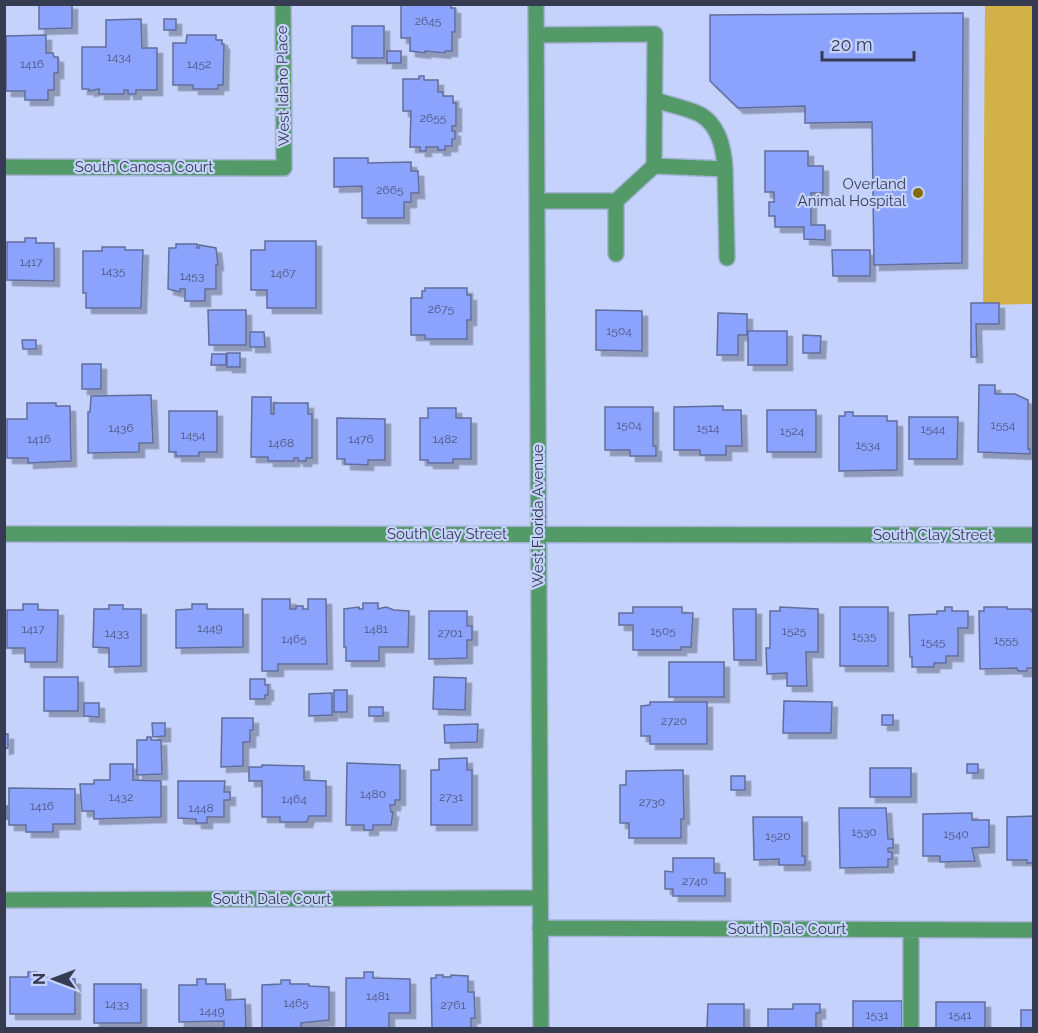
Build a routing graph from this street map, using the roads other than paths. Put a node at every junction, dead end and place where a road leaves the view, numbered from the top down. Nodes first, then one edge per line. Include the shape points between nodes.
1 (283, 4) edge
2 (536, 4) edge
3 (536, 35) junction
4 (656, 100) junction
5 (654, 166) junction
6 (4, 167) edge
7 (284, 168) joint
8 (725, 169) junction
9 (537, 201) junction
10 (616, 201) junction
11 (616, 254) dead end
12 (727, 258) dead end
13 (4, 534) edge
14 (538, 534) junction
15 (1034, 535) edge
16 (540, 898) junction
17 (4, 900) edge
18 (540, 928) junction
19 (910, 930) junction
20 (1034, 930) edge
21 (541, 1029) edge
22 (910, 1029) edge

1 - 7 street, West Idaho Place
2 - 3 street, West Florida Avenue
3 - 4 street via 655,34
3 - 9 street, West Florida Avenue
4 - 5 street
4 - 8 street via 701,115 718,135
5 - 8 street
5 - 10 street
6 - 7 street, South Canosa Court
8 - 12 street
9 - 10 street
9 - 14 street, West Florida Avenue
10 - 11 street
13 - 14 street, South Clay Street
14 - 15 street, South Clay Street
14 - 16 street, West Florida Avenue
16 - 17 street, South Dale Court
16 - 18 street, West Florida Avenue
18 - 19 street, South Dale Court
18 - 21 street, West Florida Avenue
19 - 20 street, South Dale Court
19 - 22 street

